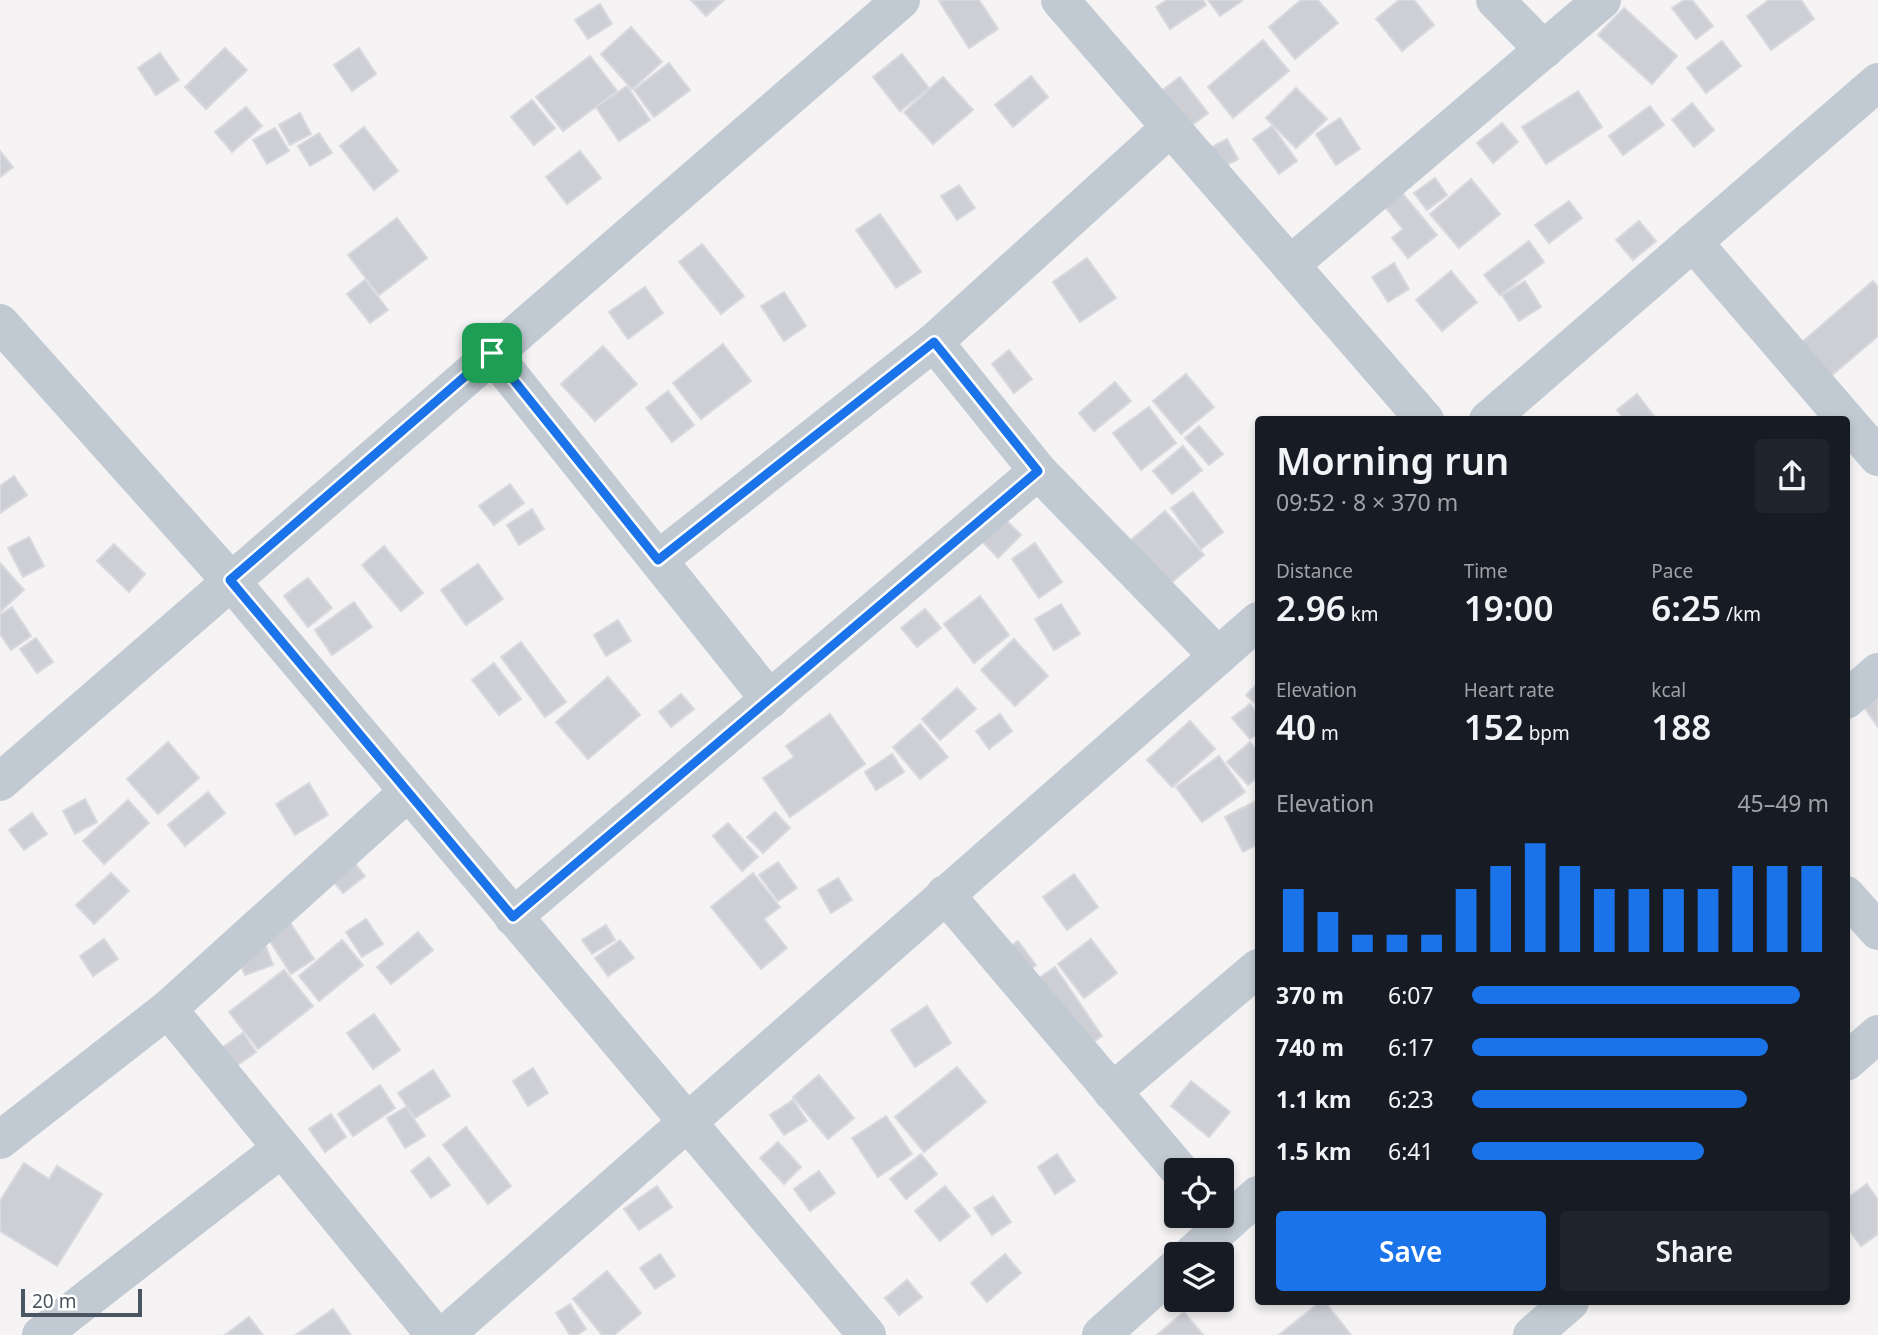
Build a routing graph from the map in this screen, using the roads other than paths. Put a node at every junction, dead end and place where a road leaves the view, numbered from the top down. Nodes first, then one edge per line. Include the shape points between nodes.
1 (901, 0) edge
2 (1060, 0) edge
3 (1495, 0) edge
4 (1602, 0) edge
5 (1544, 50) junction
6 (1878, 82) edge
7 (1171, 127) junction
8 (1693, 242) junction
9 (1290, 265) junction
10 (0, 323) edge
11 (934, 342) junction
12 (492, 353) junction
13 (1422, 416) edge
14 (1493, 416) edge
15 (1849, 416) edge
16 (1850, 417) edge
17 (1874, 444) edge
18 (1038, 471) junction
19 (658, 560) junction
20 (230, 580) junction
21 (1255, 624) edge
22 (1219, 656) junction
23 (1878, 672) edge
24 (1850, 696) edge
25 (770, 699) junction
26 (0, 782) edge
27 (408, 792) junction
28 (945, 894) junction
29 (1850, 900) edge
30 (513, 917) junction
31 (1878, 931) edge
32 (1255, 971) edge
33 (168, 1009) junction
34 (1878, 1034) edge
35 (1850, 1058) edge
36 (1112, 1091) junction
37 (685, 1122) junction
38 (0, 1140) edge
39 (282, 1148) junction
40 (1169, 1158) edge
41 (1255, 1197) edge
42 (1234, 1212) edge
43 (1216, 1228) edge
44 (1203, 1242) edge
45 (1164, 1279) edge
46 (1567, 1305) edge
47 (847, 1328) edge
48 (41, 1335) edge
49 (435, 1335) edge
50 (445, 1335) edge
51 (1101, 1335) edge
52 (1532, 1335) edge

1 - 12 street
2 - 7 street
3 - 5 street
4 - 5 street
5 - 9 street
6 - 8 street
7 - 9 street
7 - 11 street
8 - 14 street
8 - 15 street
9 - 13 street
10 - 20 street
11 - 18 street
11 - 19 street
12 - 19 street
12 - 20 street
16 - 17 street
18 - 22 street
18 - 25 street
19 - 25 street
20 - 26 street
20 - 27 street
21 - 22 street
22 - 28 street
23 - 24 street
25 - 30 street
27 - 30 street
27 - 33 street
28 - 36 street
28 - 37 street
29 - 31 street
30 - 37 street
32 - 36 street
33 - 38 street
33 - 39 street
34 - 35 street
36 - 40 street
37 - 47 street
37 - 50 street
39 - 48 street
39 - 49 street
41 - 42 street
43 - 44 street
45 - 51 street
46 - 52 street

